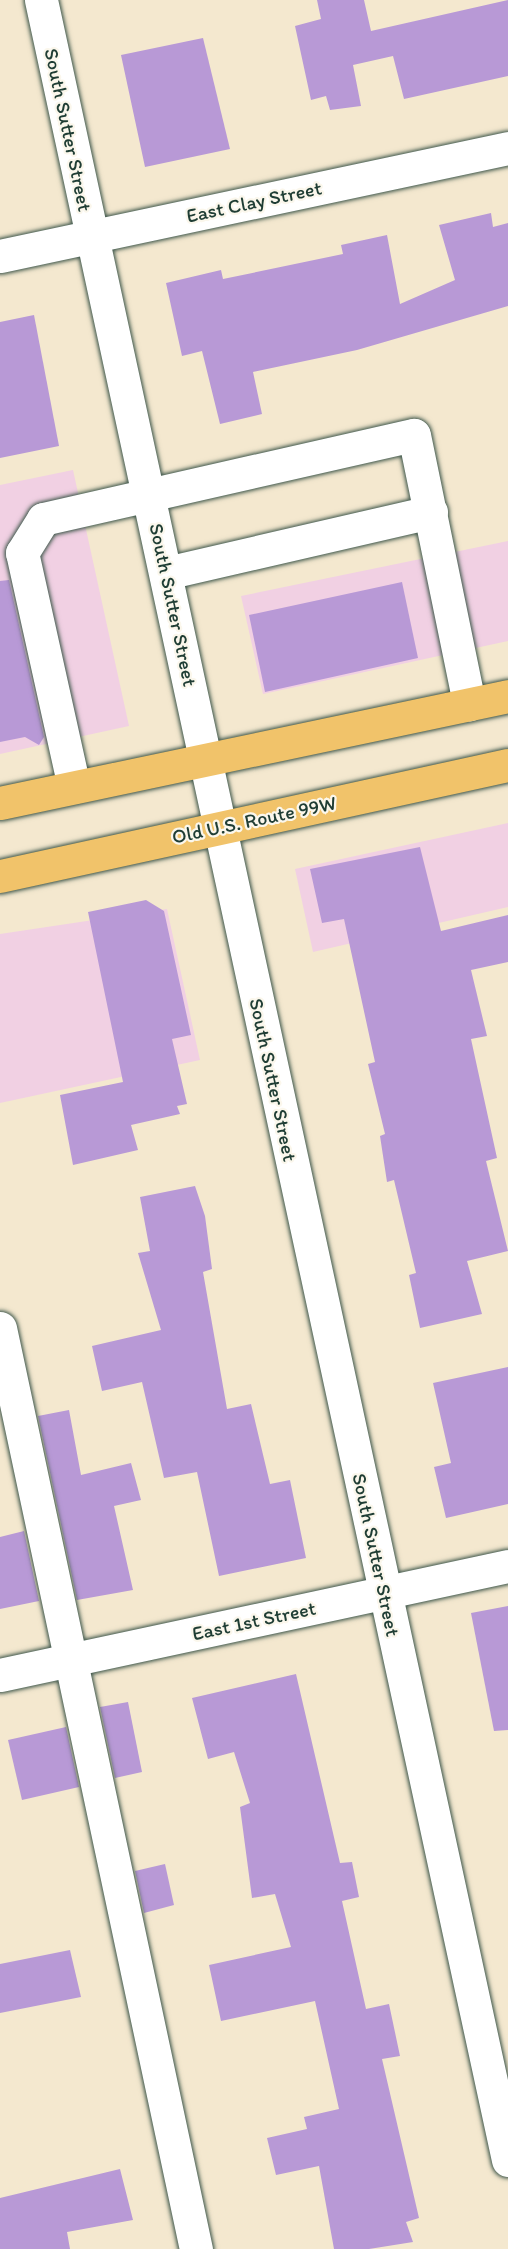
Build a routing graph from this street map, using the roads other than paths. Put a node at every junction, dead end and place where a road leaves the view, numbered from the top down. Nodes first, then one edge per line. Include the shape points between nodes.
1 (41, 0) edge
2 (508, 147) edge
3 (92, 237) junction
4 (0, 256) edge
5 (149, 495) junction
6 (431, 512) junction
7 (166, 573) junction
8 (508, 696) edge
9 (469, 704) junction
10 (206, 757) junction
11 (508, 765) edge
12 (74, 787) junction
13 (0, 803) edge
14 (219, 828) junction
15 (0, 876) edge
16 (0, 1328) edge
17 (508, 1566) edge
18 (384, 1593) junction
19 (69, 1660) junction
20 (0, 1675) edge
21 (508, 2160) edge
22 (196, 2249) edge

1 - 3 street, South Sutter Street
2 - 3 street, East Clay Street
3 - 4 street, East Clay Street
3 - 5 street, South Sutter Street
5 - 6 street via 414,435
5 - 7 street, South Sutter Street
5 - 12 street via 43,519 22,553
6 - 7 street
6 - 9 street
7 - 10 street, South Sutter Street
8 - 9 main road
9 - 10 main road
10 - 12 main road
10 - 14 street, South Sutter Street
11 - 14 main road, Old U.S. Route 99W
12 - 13 main road
14 - 15 main road, Old U.S. Route 99W
14 - 18 street, South Sutter Street
16 - 19 street
17 - 18 street, East 1st Street
18 - 19 street, East 1st Street
18 - 21 street, South Sutter Street
19 - 20 street, East 1st Street
19 - 22 street

